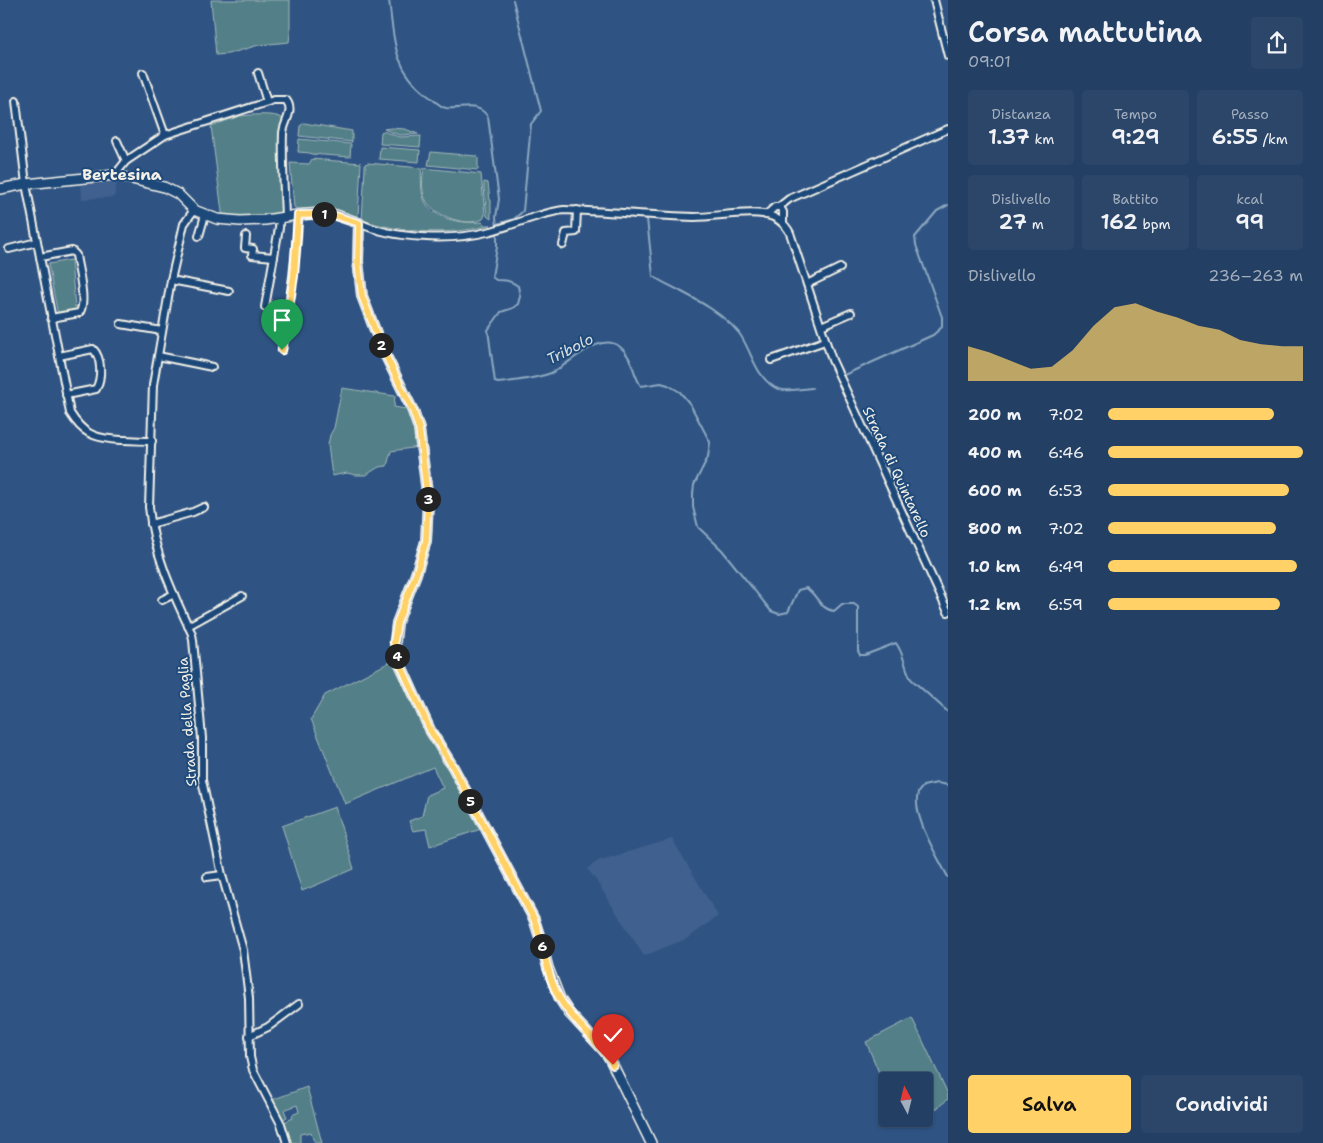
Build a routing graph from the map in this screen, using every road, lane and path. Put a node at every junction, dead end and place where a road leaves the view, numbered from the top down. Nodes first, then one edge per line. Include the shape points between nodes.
1 (934, 0) edge
2 (948, 56) edge
3 (143, 73) dead end
4 (258, 73) dead end
5 (16, 101) dead end
6 (267, 102) junction
7 (948, 129) edge
8 (165, 135) junction
9 (117, 141) dead end
10 (126, 162) junction
11 (115, 175) junction
12 (26, 184) junction
13 (0, 189) edge
14 (779, 207) junction
15 (194, 210) junction
16 (577, 210) junction
17 (766, 214) junction
18 (205, 215) junction
19 (298, 215) junction
20 (282, 217) junction
21 (359, 223) junction
22 (783, 223) junction
23 (199, 236) dead end
24 (246, 236) dead end
25 (37, 242) junction
26 (563, 245) dead end
27 (9, 249) dead end
28 (40, 257) junction
29 (274, 257) junction
30 (840, 268) dead end
31 (171, 280) junction
32 (807, 284) junction
33 (230, 291) dead end
34 (265, 307) dead end
35 (851, 314) dead end
36 (51, 318) junction
37 (121, 324) dead end
38 (820, 326) junction
39 (162, 331) junction
40 (825, 341) junction
41 (282, 350) dead end
42 (59, 356) junction
43 (158, 356) junction
44 (772, 360) dead end
45 (212, 366) dead end
46 (66, 395) junction
47 (152, 441) junction
48 (204, 506) dead end
49 (151, 524) junction
50 (174, 594) junction
51 (242, 596) dead end
52 (162, 600) dead end
53 (948, 612) edge
54 (188, 626) junction
55 (222, 875) junction
56 (207, 877) dead end
57 (299, 1004) dead end
58 (249, 1036) junction
59 (287, 1143) edge
60 (651, 1143) edge

1 - 2 street
3 - 8 street
4 - 6 street
5 - 12 street
6 - 8 street
6 - 20 street via 286,100 290,106 284,131
7 - 14 street via 789,199
8 - 10 street
9 - 10 street
10 - 11 street
11 - 12 street
11 - 15 street via 164,187 178,194
12 - 13 street
12 - 25 street
14 - 17 street
14 - 22 street, Strada di Quintarello via 783,212
15 - 18 street
15 - 31 street, Strada della Paglia via 184,224
16 - 17 street via 646,216
16 - 21 street via 552,212 497,230 458,237 398,234
16 - 26 street via 576,232 566,233
17 - 22 street
18 - 20 street via 240,221
18 - 23 street
19 - 20 street
19 - 21 street via 330,214
19 - 41 street via 294,276
20 - 29 street
21 - 60 street via 358,262 362,296 419,429 428,501 422,556 395,632 399,661 430,730 534,919 550,977 560,999 608,1056
22 - 32 street, Strada di Quintarello via 790,233
24 - 29 street via 245,248 253,249 252,255
25 - 27 street
25 - 28 street
28 - 36 street
28 - 36 street via 72,252 78,261 82,310
29 - 34 street
30 - 32 street
31 - 33 street
31 - 39 street, Strada della Paglia
32 - 38 street, Strada di Quintarello
35 - 38 street
36 - 42 street
37 - 39 street
38 - 40 street, Strada di Quintarello
39 - 43 street, Strada della Paglia
40 - 44 street
40 - 53 street, Strada di Quintarello
42 - 46 street
42 - 46 street via 93,349 98,354 100,383 96,389
43 - 45 street
43 - 47 street, Strada della Paglia via 153,385
46 - 47 street via 70,413 88,433 102,438
47 - 49 street, Strada della Paglia
48 - 49 street
49 - 50 street, Strada della Paglia
50 - 52 street
50 - 54 street, Strada della Paglia
51 - 54 street
54 - 55 street, Strada della Paglia via 195,652 202,780
55 - 56 street
55 - 58 street, Strada della Paglia via 243,950 249,998
57 - 58 street via 268,1027
58 - 59 street, Strada della Paglia via 253,1070 281,1124

